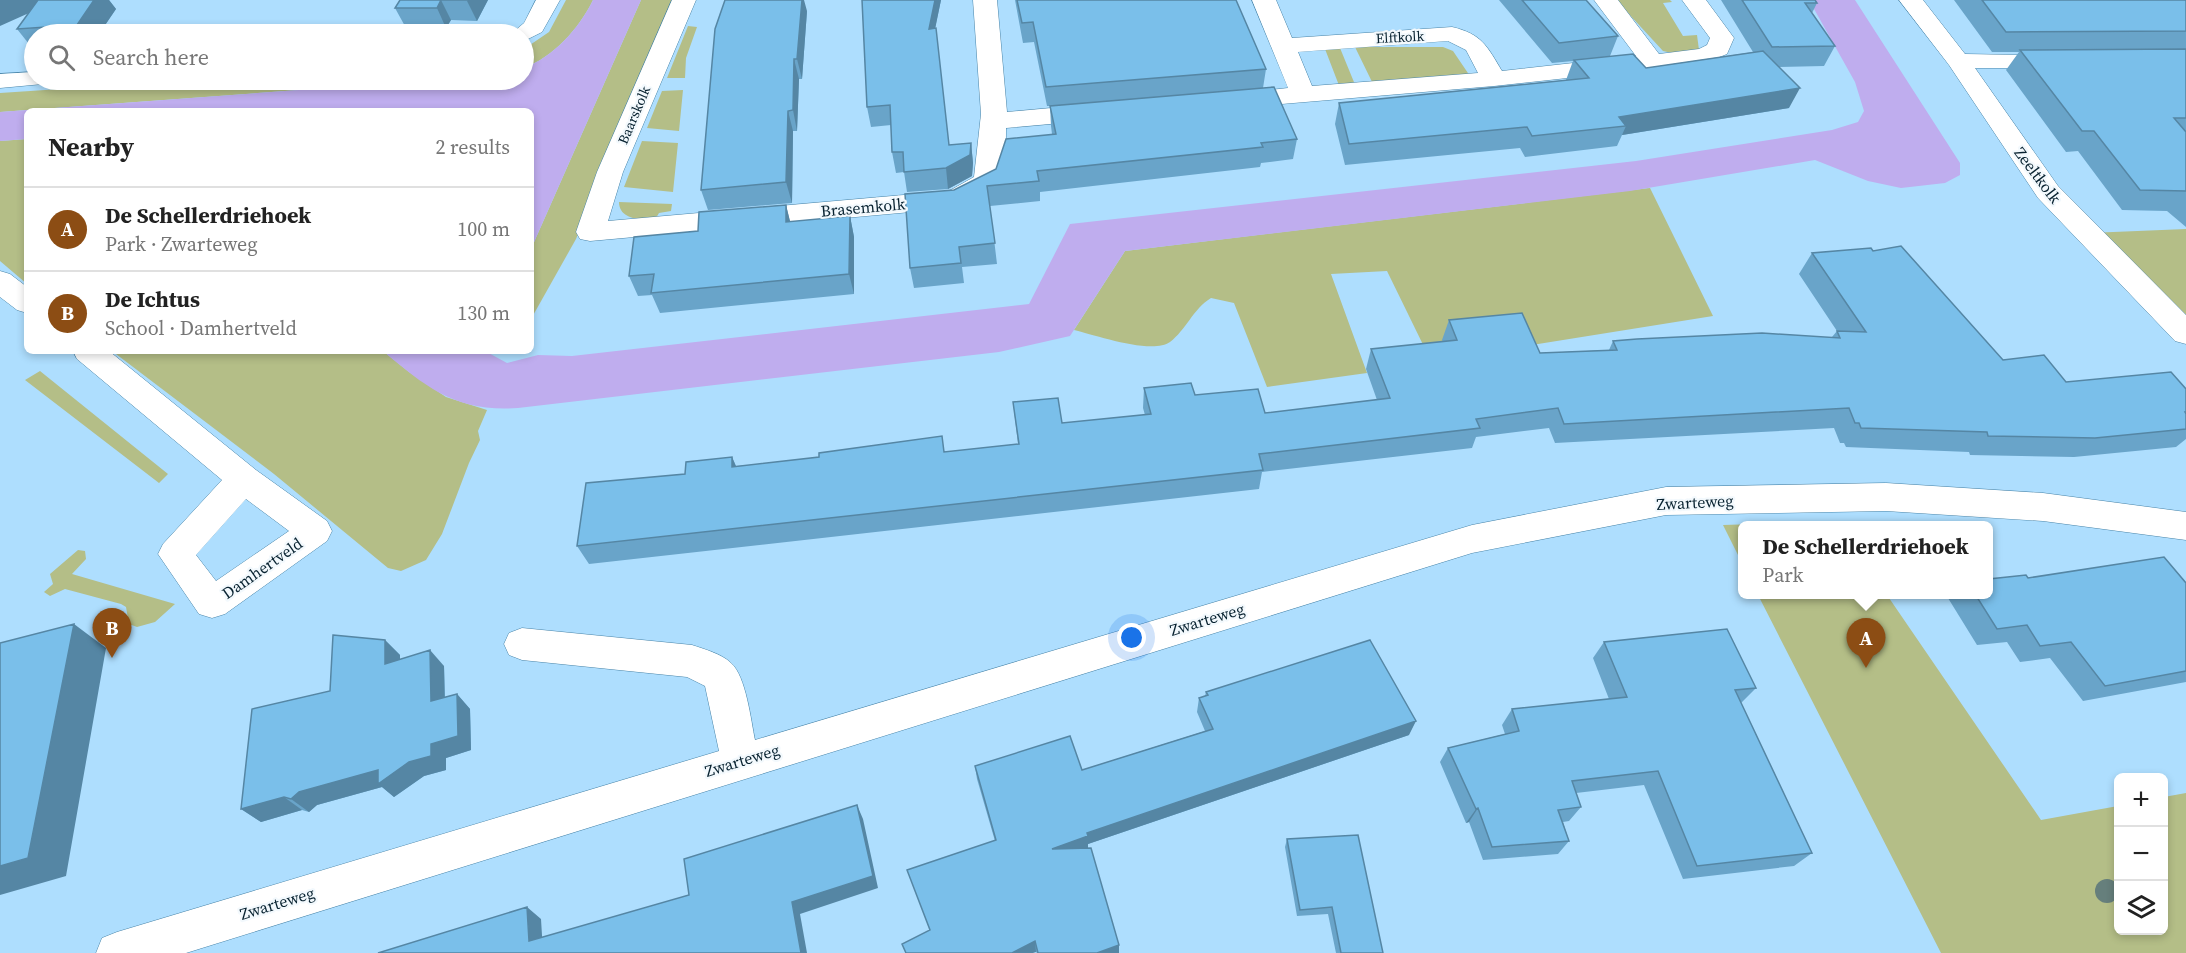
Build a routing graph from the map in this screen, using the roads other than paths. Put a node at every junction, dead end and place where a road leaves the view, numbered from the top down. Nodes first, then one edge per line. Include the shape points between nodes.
1 (548, 0) edge
2 (684, 0) edge
3 (985, 0) edge
4 (1264, 0) edge
5 (1606, 0) edge
6 (1694, 0) edge
7 (1911, 0) edge
8 (534, 27) edge
9 (1285, 46) junction
10 (2083, 60) edge
11 (1958, 61) junction
12 (1653, 62) junction
13 (1494, 79) junction
14 (24, 80) edge
15 (0, 81) edge
16 (1303, 94) junction
17 (1208, 102) edge
18 (1113, 111) edge
19 (995, 121) junction
20 (590, 232) joint
21 (1, 284) edge
22 (24, 301) edge
23 (2186, 333) edge
24 (92, 354) edge
25 (244, 479) dead end
26 (2186, 526) edge
27 (522, 644) dead end
28 (740, 760) junction
29 (117, 953) edge

1 - 8 street
2 - 20 street, Baarskolk via 610,172
3 - 19 street, Brasemkolk
4 - 9 street
5 - 12 street
6 - 12 street via 1722,38 1718,49 1704,56
7 - 11 street, Zeeltkolk
9 - 13 street, Elftkolk via 1452,34 1475,45
9 - 16 street
10 - 11 street
11 - 23 street, Zeeltkolk via 2048,192
12 - 13 street
13 - 16 street
14 - 15 street
16 - 17 street
18 - 19 street
19 - 20 street, Brasemkolk via 987,181 955,199
21 - 22 street
24 - 25 street
26 - 28 street, Zwarteweg via 2043,507 1886,497 1665,501 1472,539
27 - 28 street via 692,661 719,675 727,694
28 - 29 street, Zwarteweg

